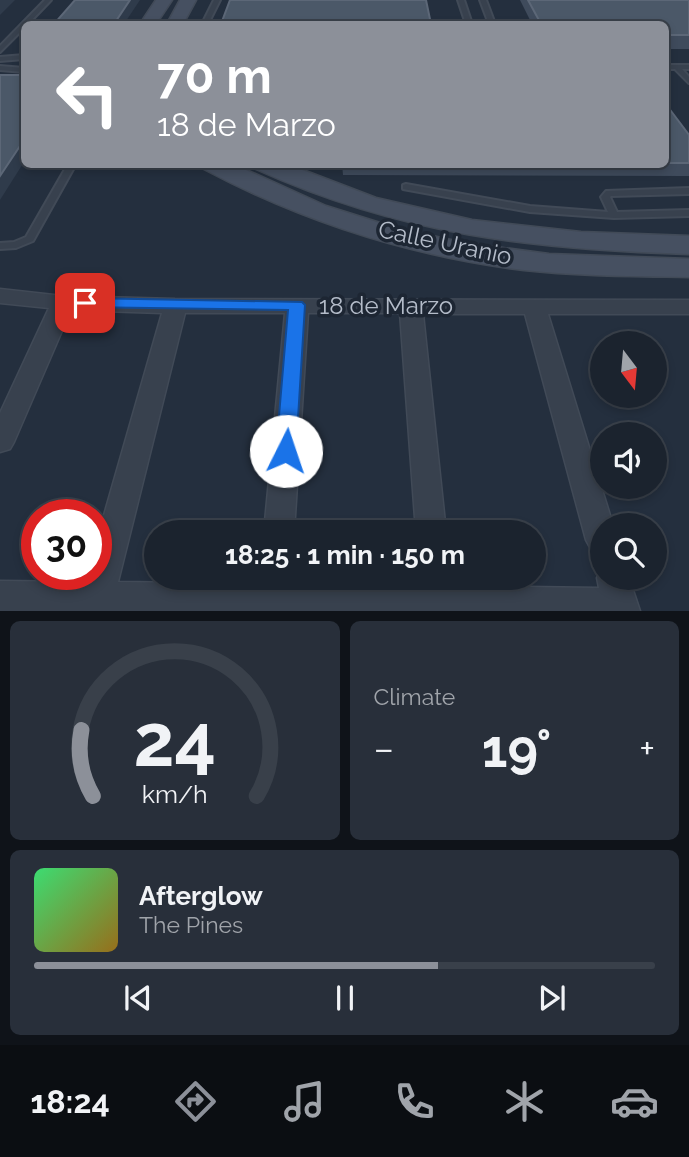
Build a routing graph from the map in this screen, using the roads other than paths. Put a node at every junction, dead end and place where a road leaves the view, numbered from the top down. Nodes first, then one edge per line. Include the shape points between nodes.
1 (48, 0) edge
2 (164, 0) edge
3 (188, 0) edge
4 (217, 0) edge
5 (461, 0) edge
6 (483, 0) edge
7 (29, 21) edge
8 (150, 21) edge
9 (177, 21) edge
10 (206, 21) edge
11 (468, 21) edge
12 (491, 21) edge
13 (21, 29) edge
14 (0, 50) edge
15 (21, 57) edge
16 (0, 59) edge
17 (669, 67) edge
18 (677, 67) junction
19 (689, 67) edge
20 (0, 68) edge
21 (21, 70) edge
22 (689, 81) edge
23 (70, 168) edge
24 (221, 168) edge
25 (274, 168) edge
26 (407, 187) dead end
27 (689, 191) edge
28 (689, 213) edge
29 (614, 215) junction
30 (689, 245) edge
31 (0, 246) edge
32 (689, 268) edge
33 (0, 296) edge
34 (62, 303) junction
35 (297, 305) junction
36 (175, 306) junction
37 (411, 306) junction
38 (534, 306) junction
39 (689, 307) edge
40 (0, 442) edge
41 (594, 513) edge
42 (280, 520) edge
43 (430, 520) edge
44 (0, 596) edge
45 (274, 596) edge
46 (437, 596) edge
47 (619, 597) edge
48 (96, 604) edge

1 - 7 lane
2 - 8 street
3 - 9 street
4 - 10 lane
5 - 11 lane
6 - 12 lane
13 - 14 lane
15 - 16 lane
17 - 18 lane
18 - 19 lane
18 - 22 lane
20 - 21 lane
23 - 31 lane via 37,231 24,242
24 - 32 street, Calle Uranio via 282,198 427,243 528,260
25 - 30 street, Calle Uranio via 382,209 438,222 562,241
26 - 29 lane via 530,209
27 - 29 lane via 609,193 605,197
28 - 29 lane
33 - 34 street, 18 de Marzo
34 - 36 street, 18 de Marzo
34 - 40 street
35 - 36 street, 18 de Marzo
35 - 37 street, 18 de Marzo
35 - 42 street
36 - 48 street
37 - 38 street, 18 de Marzo
37 - 43 street
38 - 39 street, 18 de Marzo
38 - 41 street
44 - 48 street
45 - 46 street
45 - 48 street
46 - 47 street

